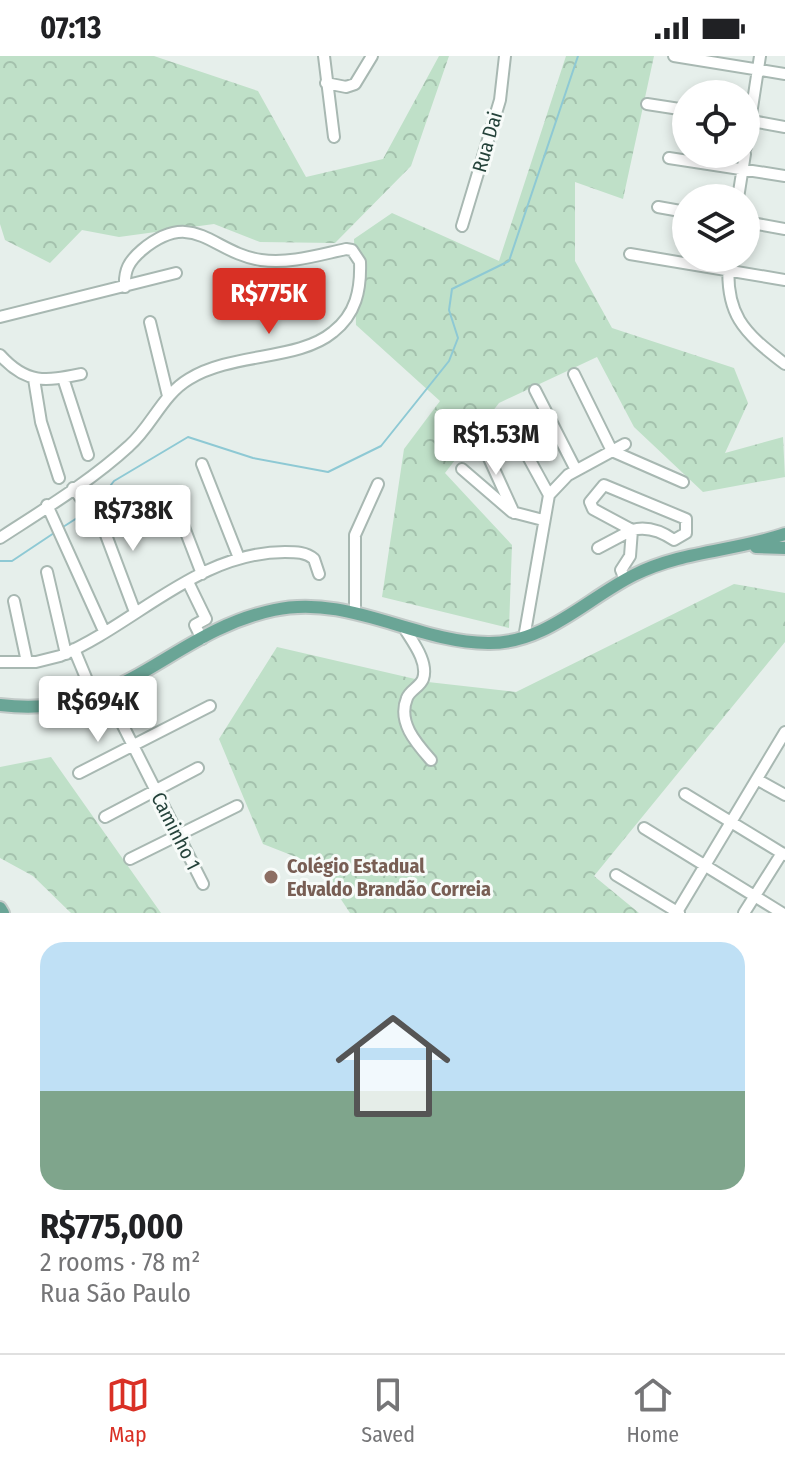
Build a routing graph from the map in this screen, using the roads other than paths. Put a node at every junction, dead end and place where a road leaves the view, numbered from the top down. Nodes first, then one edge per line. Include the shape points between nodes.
1 (324, 56) edge
2 (372, 56) edge
3 (505, 56) edge
4 (674, 56) edge
5 (760, 56) edge
6 (758, 69) junction
7 (785, 74) edge
8 (756, 80) edge
9 (326, 83) junction
10 (647, 104) dead end
11 (672, 108) edge
12 (760, 122) edge
13 (785, 127) edge
14 (334, 137) dead end
15 (669, 158) dead end
16 (743, 170) junction
17 (785, 176) edge
18 (740, 184) edge
19 (658, 207) dead end
20 (672, 210) edge
21 (760, 225) edge
22 (462, 226) dead end
23 (785, 229) edge
24 (630, 254) dead end
25 (672, 261) edge
26 (728, 272) edge
27 (739, 272) edge
28 (176, 273) dead end
29 (785, 280) edge
30 (125, 287) junction
31 (0, 317) edge
32 (150, 322) dead end
33 (0, 355) edge
34 (785, 364) edge
35 (81, 374) dead end
36 (574, 374) dead end
37 (63, 378) junction
38 (34, 379) junction
39 (535, 390) dead end
40 (168, 396) junction
41 (509, 422) dead end
42 (625, 444) dead end
43 (483, 445) dead end
44 (612, 451) junction
45 (88, 455) dead end
46 (202, 464) dead end
47 (462, 469) dead end
48 (576, 470) junction
49 (59, 478) dead end
50 (683, 482) dead end
51 (378, 484) dead end
52 (73, 488) junction
53 (549, 495) junction
54 (172, 496) dead end
55 (47, 505) junction
56 (514, 513) junction
57 (543, 520) junction
58 (632, 530) junction
59 (785, 534) edge
60 (0, 538) edge
61 (749, 547) junction
62 (598, 548) dead end
63 (785, 548) edge
64 (239, 558) junction
65 (47, 572) dead end
66 (202, 574) junction
67 (319, 574) dead end
68 (625, 580) junction
69 (188, 582) junction
70 (14, 601) dead end
71 (135, 612) junction
72 (355, 612) junction
73 (403, 626) junction
74 (104, 631) junction
75 (524, 638) junction
76 (202, 639) junction
77 (70, 651) junction
78 (0, 662) edge
79 (27, 662) junction
80 (100, 695) junction
81 (0, 705) edge
82 (210, 706) dead end
83 (785, 734) edge
84 (132, 745) junction
85 (431, 760) dead end
86 (198, 768) dead end
87 (79, 773) dead end
88 (758, 780) junction
89 (155, 790) junction
90 (685, 794) dead end
91 (785, 795) edge
92 (237, 806) dead end
93 (105, 817) dead end
94 (732, 823) junction
95 (644, 828) dead end
96 (179, 836) junction
97 (784, 854) edge
98 (130, 859) dead end
99 (706, 865) junction
100 (616, 875) dead end
101 (203, 884) dead end
102 (755, 896) junction
103 (678, 913) edge
104 (744, 913) edge
105 (782, 913) edge

1 - 9 street
2 - 9 street via 355,84
3 - 22 street, Rua Dai via 494,121
4 - 6 street
5 - 6 street
6 - 7 street
6 - 8 street
9 - 14 street
10 - 11 street
12 - 13 street
15 - 16 street
16 - 17 street
16 - 18 street
19 - 20 street
21 - 23 street
24 - 25 street
26 - 34 street via 729,298 739,322
27 - 29 street
28 - 30 street
30 - 31 street
30 - 40 street via 124,273 132,260 153,242 183,232 206,235 260,260 293,260 346,249 360,262 353,310 325,338 208,369
32 - 40 street
33 - 38 street
35 - 37 street
36 - 44 street
37 - 38 street
37 - 45 street
38 - 49 street
39 - 48 street
40 - 52 street via 138,438
41 - 53 street
42 - 44 street
43 - 56 street
44 - 48 street
44 - 50 street
46 - 64 street
47 - 56 street
48 - 53 street
51 - 72 street via 355,535
52 - 55 street
52 - 71 street via 115,554
53 - 57 street
54 - 66 street
55 - 60 street
55 - 74 street
56 - 57 street
57 - 75 street
58 - 58 street via 651,529 674,540 686,533 688,522 604,485 590,502 593,509
58 - 62 street
58 - 68 street via 630,556 621,570
59 - 61 main road
61 - 63 main road
61 - 68 main road via 671,561
64 - 66 street
64 - 67 street via 305,554 314,559
65 - 77 street, Caminho 1
66 - 69 street
68 - 75 main road
69 - 71 street
69 - 76 street via 210,618 193,627
70 - 79 street
71 - 74 street
72 - 73 main road
72 - 76 main road via 287,607 234,621
73 - 75 main road via 469,642
73 - 85 street via 424,675 408,695 404,718
74 - 77 street
76 - 80 main road
77 - 79 street
77 - 80 street, Caminho 1
78 - 79 street
80 - 81 main road via 41,708
80 - 84 street, Caminho 1
82 - 84 street
83 - 88 street
84 - 87 street
84 - 89 street, Caminho 1
86 - 89 street
88 - 91 street
88 - 94 street
89 - 93 street
89 - 96 street, Caminho 1
90 - 94 street
92 - 96 street
94 - 97 street
94 - 99 street
95 - 99 street
96 - 98 street
96 - 101 street, Caminho 1
97 - 102 street
99 - 102 street
99 - 103 street
100 - 103 street
102 - 104 street
102 - 105 street

